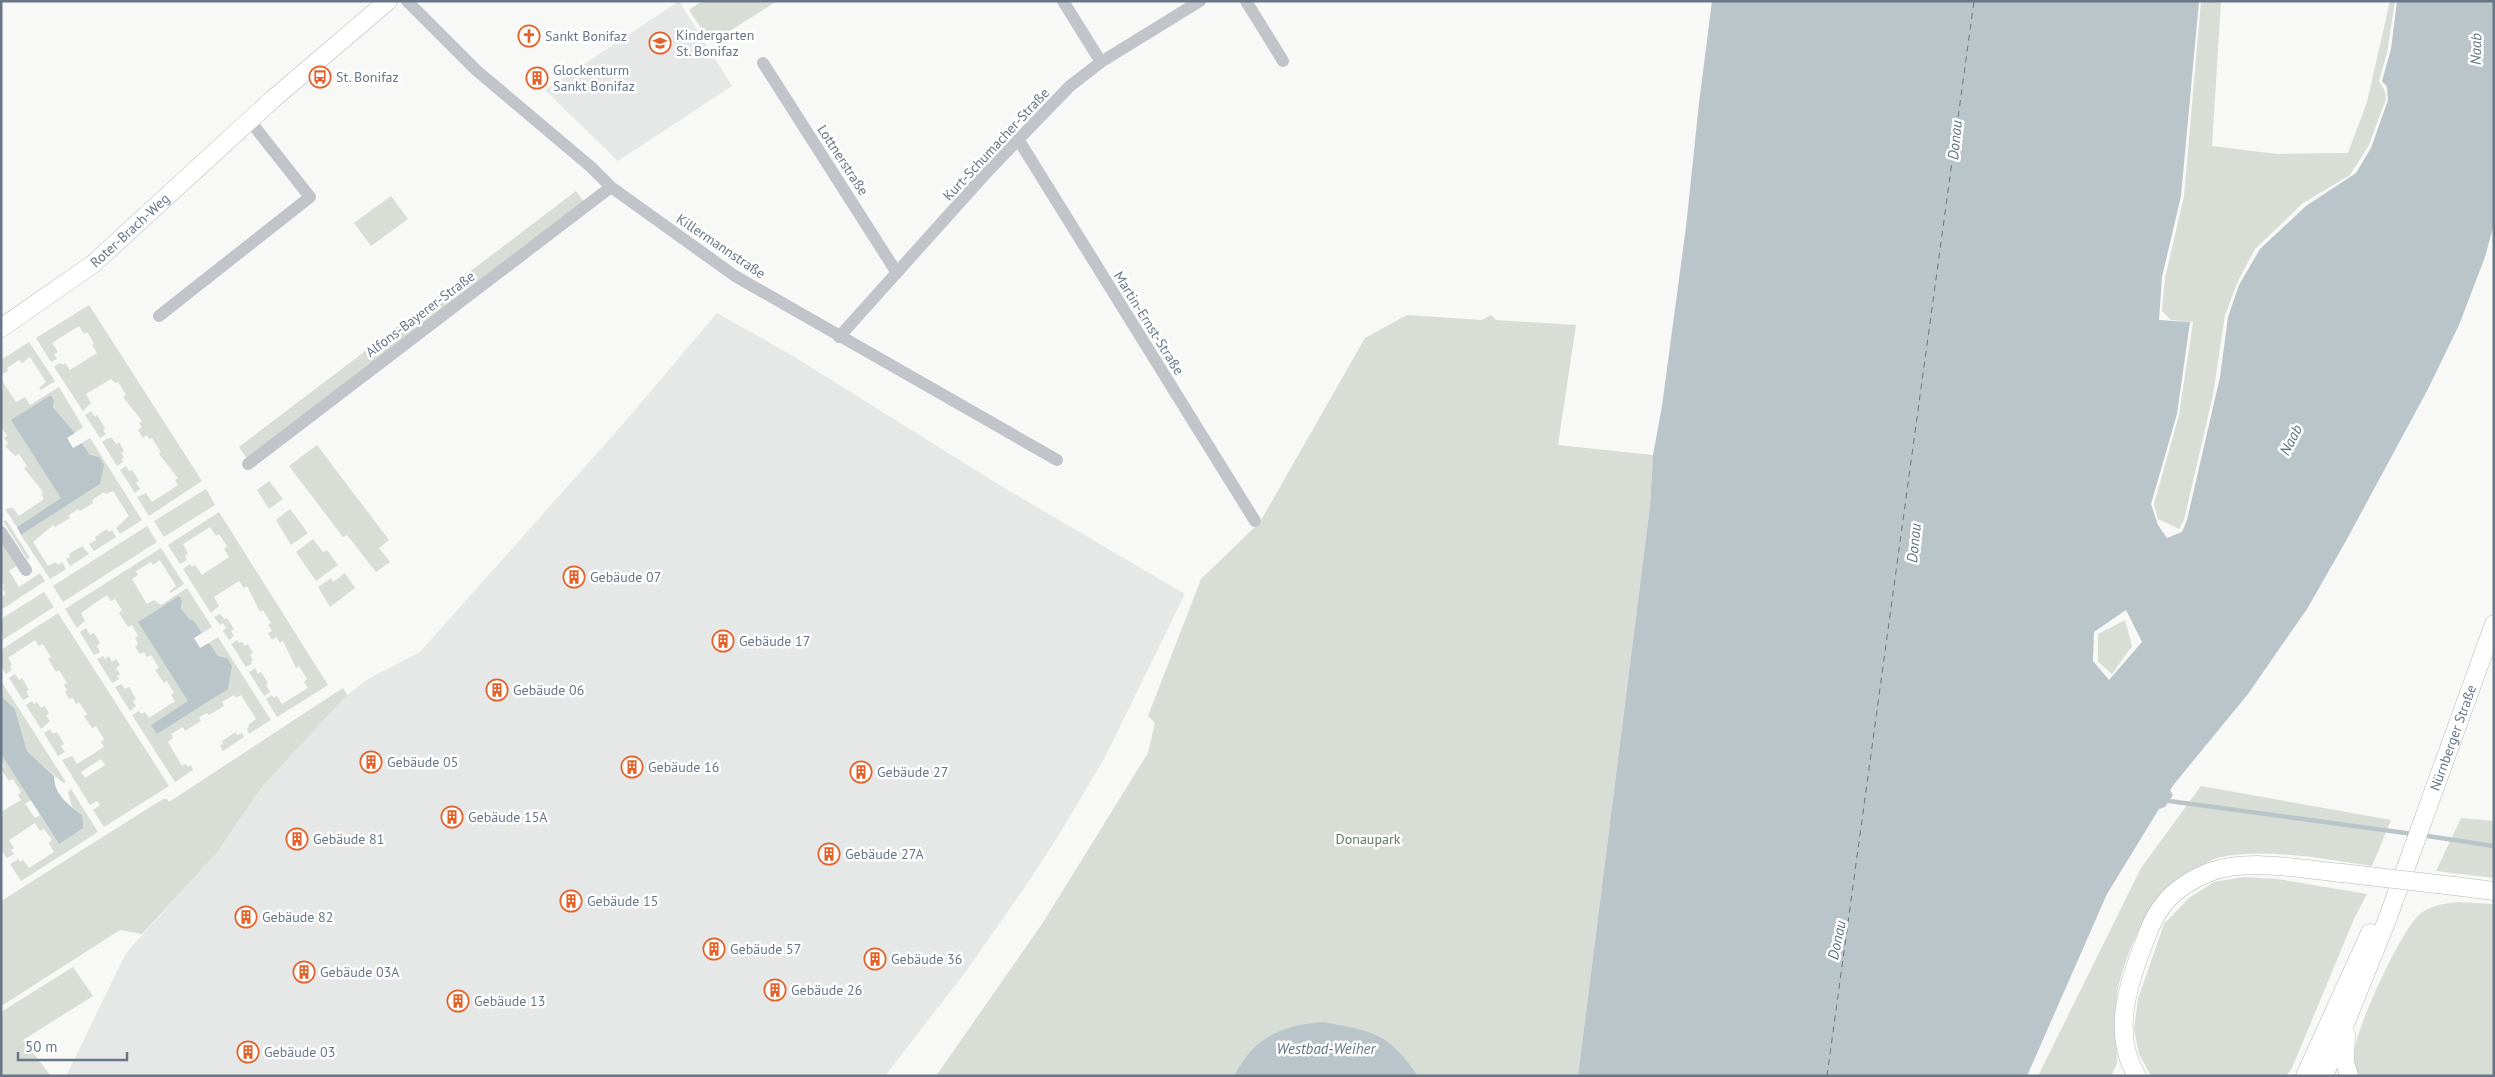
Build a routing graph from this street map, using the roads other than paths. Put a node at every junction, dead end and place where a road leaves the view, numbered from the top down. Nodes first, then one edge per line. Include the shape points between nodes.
1 (388, 1) edge
2 (407, 1) edge
3 (1063, 1) edge
4 (1200, 1) edge
5 (1246, 1) edge
6 (1284, 61) dead end
7 (1101, 62) junction
8 (763, 63) dead end
9 (250, 121) junction
10 (1018, 139) junction
11 (611, 187) junction
12 (897, 273) junction
13 (159, 316) dead end
14 (1, 328) edge
15 (839, 337) junction
16 (1057, 460) dead end
17 (248, 464) dead end
18 (1255, 522) dead end
19 (1, 532) edge
20 (26, 570) dead end
21 (2494, 624) edge
22 (2410, 849) junction
23 (2494, 891) edge
24 (2340, 996) junction
25 (2348, 1021) junction
26 (2137, 1076) edge
27 (2294, 1076) edge
28 (2305, 1076) edge
29 (2324, 1076) edge
30 (2349, 1076) edge

1 - 9 main road, Roter-Brach-Weg
2 - 11 street, Killermannstraße via 476,70
3 - 7 street
4 - 7 street, Kurt-Schumacher-Straße
5 - 6 street
7 - 10 street, Kurt-Schumacher-Straße via 1070,86
8 - 12 street, Lottnerstraße
9 - 13 street via 310,197
9 - 14 main road, Roter-Brach-Weg via 93,264
10 - 12 street, Kurt-Schumacher-Straße
10 - 18 street, Martin-Ernst-Straße
11 - 15 street, Killermannstraße via 735,276
11 - 17 street, Alfons-Bayerer-Straße
12 - 15 street, Kurt-Schumacher-Straße
15 - 16 street, Killermannstraße
19 - 20 street
21 - 22 main road, Nürnberger Straße
22 - 24 main road
22 - 25 main road
23 - 26 main road, bridge via 2245,865 2208,873 2185,885 2164,903 2152,923 2133,972 2124,1007 2124,1034 2128,1061
24 - 27 main road
24 - 28 main road
25 - 29 main road
25 - 30 main road via 2344,1046

